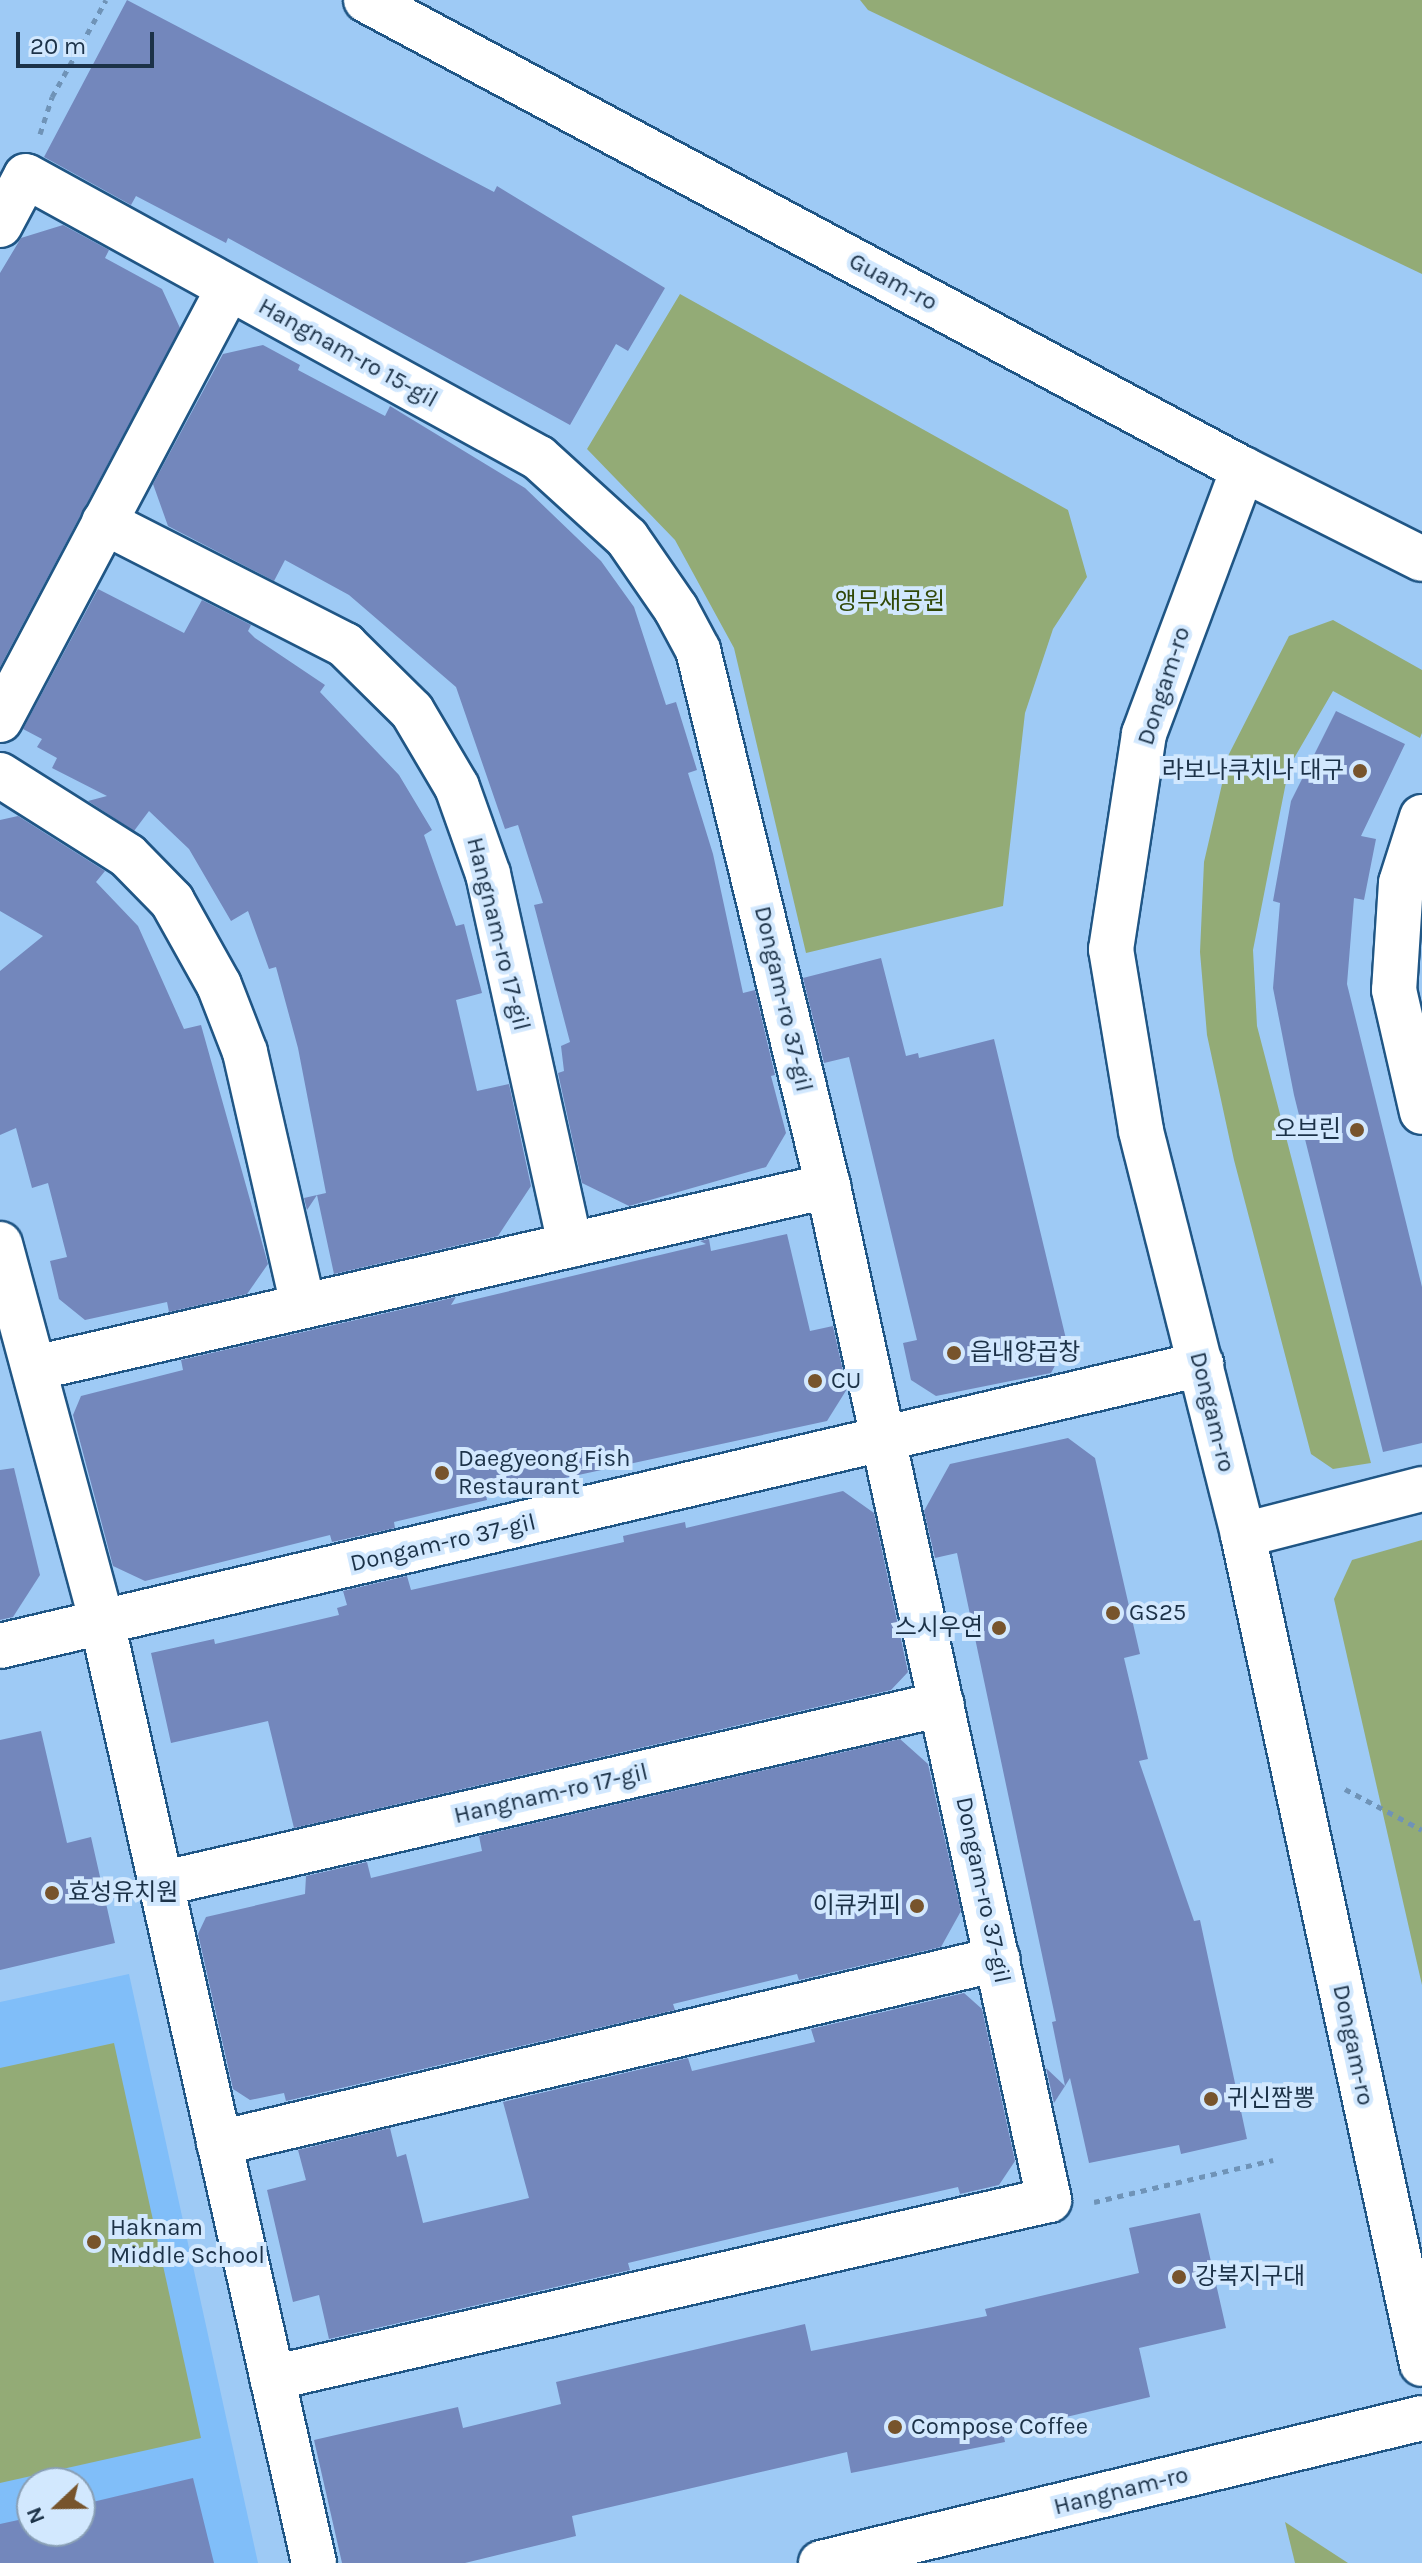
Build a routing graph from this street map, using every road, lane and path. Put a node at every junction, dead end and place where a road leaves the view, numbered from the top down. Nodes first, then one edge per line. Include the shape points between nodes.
1 (106, 0) edge
2 (366, 0) edge
3 (26, 176) junction
4 (0, 225) edge
5 (229, 288) junction
6 (1243, 469) junction
7 (104, 522) junction
8 (1422, 559) edge
9 (676, 609) joint
10 (0, 720) edge
11 (0, 775) edge
12 (1422, 817) edge
13 (1412, 887) edge
14 (1422, 1112) edge
15 (828, 1186) junction
16 (0, 1244) edge
17 (570, 1245) junction
18 (303, 1305) junction
19 (1201, 1364) junction
20 (35, 1368) junction
21 (886, 1440) junction
22 (1422, 1489) edge
23 (1243, 1535) junction
24 (102, 1622) junction
25 (0, 1646) edge
26 (942, 1704) junction
27 (1298, 1785) junction
28 (1422, 1830) edge
29 (160, 1884) junction
30 (998, 1959) junction
31 (219, 2143) junction
32 (1273, 2160) dead end
33 (1049, 2200) junction
34 (1422, 2364) edge
35 (272, 2378) junction
36 (1422, 2418) edge
37 (314, 2563) edge
38 (821, 2563) edge

1 - 3 path via 52,97
2 - 6 street, Guam-ro
3 - 4 street
3 - 5 street, Hangnam-ro 15-gil
5 - 7 street
5 - 9 street, Hangnam-ro 15-gil via 539,458 627,538
6 - 8 street, Guam-ro
6 - 19 street, Dongam-ro via 1144,734 1111,949 1141,1131
7 - 10 street
7 - 17 street, Hangnam-ro 17-gil via 345,645 412,711 457,787 488,874
9 - 15 street, Dongam-ro 37-gil via 698,650
11 - 18 street via 128,856 172,901 219,985 245,1052
12 - 13 street
13 - 14 street via 1394,990
15 - 17 street
15 - 21 street, Dongam-ro 37-gil
16 - 20 street
17 - 18 street
18 - 20 street
19 - 21 street, Dongam-ro 37-gil
19 - 23 street, Dongam-ro
20 - 24 street
21 - 24 street, Dongam-ro 37-gil
21 - 26 street, Dongam-ro 37-gil
22 - 23 street
23 - 27 street, Dongam-ro
24 - 25 street, Dongam-ro 37-gil
24 - 29 street
26 - 29 street, Hangnam-ro 17-gil
26 - 30 street, Dongam-ro 37-gil
27 - 28 path via 1319,1774
27 - 34 street, Dongam-ro
29 - 31 street
30 - 31 street
30 - 33 street, Dongam-ro 37-gil
31 - 35 street
32 - 33 path via 1099,2203
33 - 35 street
35 - 37 street
36 - 38 street, Hangnam-ro

